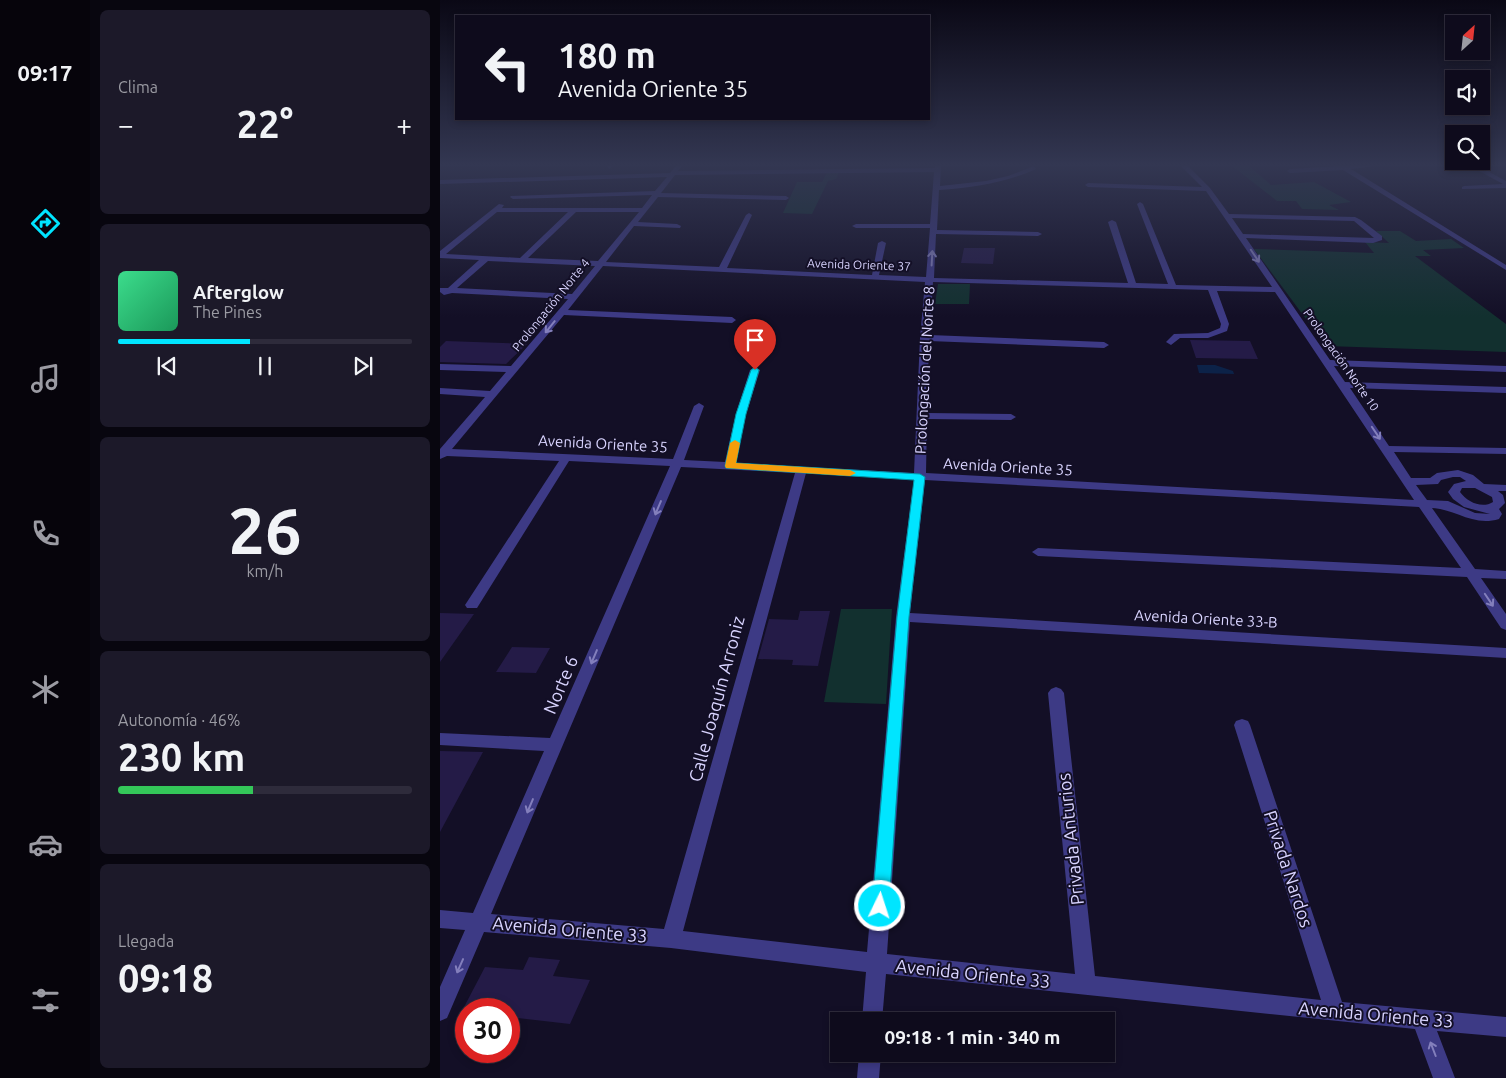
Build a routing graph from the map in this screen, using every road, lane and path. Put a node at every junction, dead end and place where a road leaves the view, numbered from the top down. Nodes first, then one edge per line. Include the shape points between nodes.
1 (487, 216) edge
2 (567, 216) edge
3 (638, 216) edge
4 (748, 216) edge
5 (934, 216) edge
6 (1145, 216) edge
7 (1227, 216) edge
8 (1240, 216) edge
9 (1423, 216) edge
10 (1112, 222) dead end
11 (632, 224) junction
12 (677, 226) dead end
13 (856, 226) dead end
14 (933, 229) junction
15 (1038, 234) dead end
16 (1241, 236) junction
17 (882, 244) dead end
18 (440, 255) edge
19 (486, 258) junction
20 (522, 260) junction
21 (601, 264) junction
22 (1506, 268) edge
23 (721, 271) junction
24 (875, 277) junction
25 (931, 280) junction
26 (1133, 287) junction
27 (1173, 288) junction
28 (1212, 289) junction
29 (440, 290) edge
30 (1278, 290) junction
31 (449, 291) junction
32 (574, 297) junction
33 (440, 299) edge
34 (562, 312) junction
35 (732, 320) dead end
36 (925, 338) junction
37 (1171, 342) dead end
38 (1104, 345) dead end
39 (1328, 364) junction
40 (440, 367) edge
41 (1506, 369) edge
42 (515, 370) junction
43 (755, 370) dead end
44 (1344, 385) junction
45 (1506, 390) edge
46 (440, 391) edge
47 (494, 394) junction
48 (699, 406) dead end
49 (922, 416) junction
50 (1011, 417) dead end
51 (1387, 449) junction
52 (1506, 451) edge
53 (442, 454) edge
54 (566, 458) junction
55 (678, 463) junction
56 (730, 466) junction
57 (801, 470) junction
58 (920, 477) junction
59 (1409, 481) junction
60 (1481, 486) junction
61 (1506, 488) edge
62 (1424, 503) junction
63 (1498, 506) edge
64 (1038, 552) dead end
65 (1471, 574) junction
66 (1506, 575) edge
67 (472, 605) dead end
68 (903, 617) junction
69 (1506, 625) edge
70 (1506, 654) edge
71 (1056, 693) dead end
72 (1242, 725) dead end
73 (440, 739) edge
74 (556, 745) junction
75 (440, 919) edge
76 (480, 922) junction
77 (671, 940) junction
78 (876, 963) junction
79 (1086, 986) junction
80 (440, 1011) edge
81 (873, 1012) edge
82 (1335, 1012) junction
83 (1422, 1020) junction
84 (1506, 1027) edge
85 (869, 1062) edge
86 (868, 1078) edge
87 (1444, 1078) edge

1 - 18 street
2 - 20 street
3 - 11 street, Prolongación Norte 4
4 - 23 street
5 - 14 street, Prolongación del Norte 8
6 - 27 street
7 - 16 street, Prolongación Norte 10
8 - 16 street via 1355,219 1379,238 1373,241
9 - 22 street
10 - 26 street
11 - 12 street
11 - 21 street, Prolongación Norte 4
13 - 14 street
14 - 15 street
25 -> 14 street, Prolongación del Norte 8
16 -> 30 street, Prolongación Norte 10
17 - 24 street
18 - 19 street, Avenida Oriente 37
19 - 20 street, Avenida Oriente 37
19 - 31 street
20 - 21 street, Avenida Oriente 37
21 - 23 street, Avenida Oriente 37
21 - 32 street, Prolongación Norte 4
23 - 24 street, Avenida Oriente 37
24 - 25 street, Avenida Oriente 37
25 - 26 street, Avenida Oriente 37
25 - 36 street, Prolongación del Norte 8
26 - 27 street, Avenida Oriente 37
27 - 28 street, Avenida Oriente 37
28 - 30 street, Avenida Oriente 37
28 - 37 street via 1224,329 1214,334 1177,336
29 - 31 street
30 - 39 street, Prolongación Norte 10
31 - 32 street
31 - 33 street
32 - 34 street, Prolongación Norte 4
34 - 35 street
34 -> 42 street, Prolongación Norte 4
36 - 38 street
36 - 49 street, Prolongación del Norte 8
39 - 41 street
39 - 44 street, Prolongación Norte 10
40 - 42 street
42 - 47 street, Prolongación Norte 4
43 - 56 street
44 - 45 street
44 -> 51 street, Prolongación Norte 10
46 - 47 street
47 - 53 street, Prolongación Norte 4
48 - 55 street, Norte 6
49 - 50 street
49 - 58 street, Prolongación del Norte 8
51 - 52 street
51 - 59 street, Prolongación Norte 10
53 - 54 street, Avenida Oriente 35
54 - 55 street, Avenida Oriente 35
54 - 67 street
55 - 56 street, Avenida Oriente 35
55 -> 74 street, Norte 6
56 - 57 street, Avenida Oriente 35
57 - 58 street, Avenida Oriente 35
57 - 77 street, Calle Joaquín Arroniz
58 - 62 street, Avenida Oriente 35
58 - 68 street, Prolongación del Norte 8
59 - 60 street via 1434,482 1442,475 1459,474 1470,477
59 - 62 street, Prolongación Norte 10
60 - 61 street
60 - 63 street via 1497,495
60 - 63 street via 1458,486 1456,496 1472,506
62 - 63 street, Avenida Oriente 35 via 1448,505 1465,514 1486,518 1495,516
62 - 65 street, Prolongación Norte 10
64 - 65 street
65 - 66 street
65 -> 69 street, Prolongación Norte 10
68 - 70 street, Avenida Oriente 33-B
68 - 78 street, Prolongación del Norte 8
71 - 79 street, Privada Anturios
72 - 82 street, Privada Nardos
73 - 74 street
74 -> 76 street, Norte 6
75 - 76 street, Avenida Oriente 33
76 - 77 street, Avenida Oriente 33
76 -> 80 street, Norte 6
77 - 78 street, Avenida Oriente 33
78 - 79 street, Avenida Oriente 33
78 - 81 street, Prolongación del Norte 8
79 - 82 street, Avenida Oriente 33
82 - 83 street, Avenida Oriente 33
83 - 84 street, Avenida Oriente 33
87 -> 83 street
85 - 86 street

